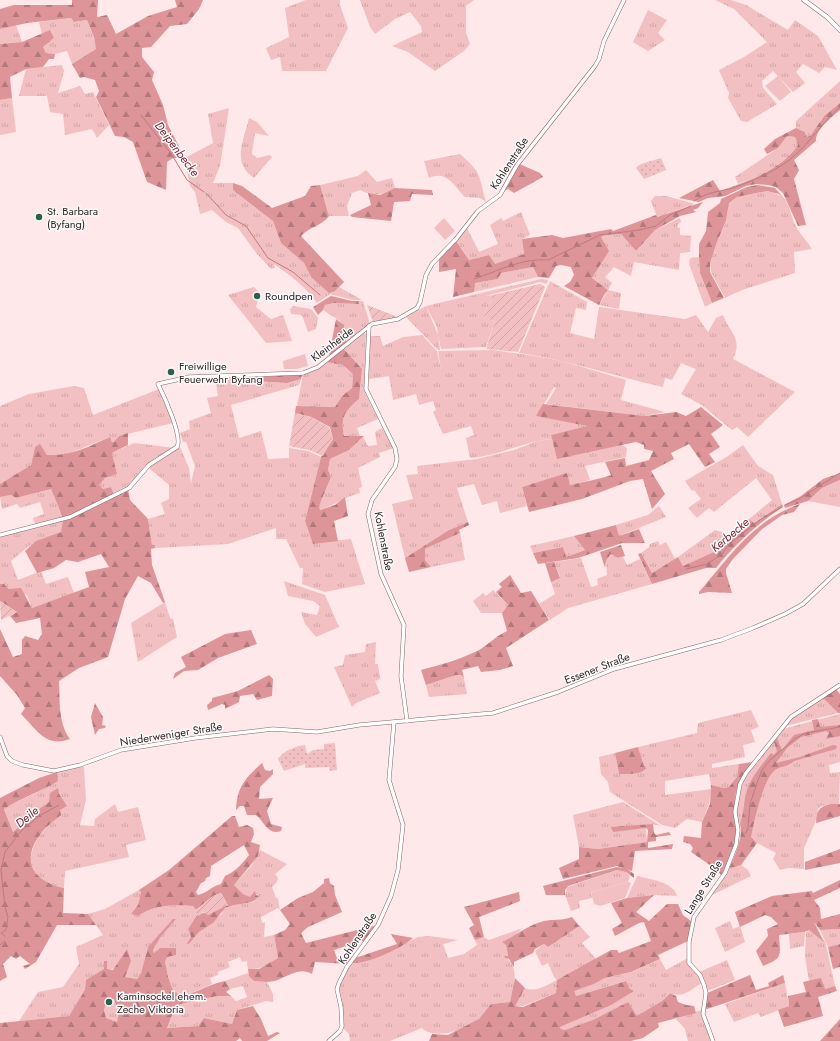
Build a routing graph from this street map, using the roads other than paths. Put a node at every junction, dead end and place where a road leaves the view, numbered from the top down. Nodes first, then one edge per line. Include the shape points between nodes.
1 (624, 0) edge
2 (804, 0) edge
3 (840, 30) edge
4 (370, 325) junction
5 (0, 535) edge
6 (840, 569) edge
7 (840, 686) edge
8 (407, 721) junction
9 (394, 722) junction
10 (364, 724) joint
11 (0, 737) edge
12 (329, 1041) edge
13 (713, 1041) edge

1 - 4 street, Kohlenstraße via 595,66 516,165 500,195 478,211 434,261 426,275 419,305 398,319
2 - 3 main road
4 - 5 street, Kleinheide via 323,363 303,373 189,377 158,384 179,437 179,444 175,450 149,465 130,486 70,517
4 - 8 street, Kohlenstraße via 366,389 395,448 397,459 395,467 370,503 368,514 381,574 404,625 402,680
6 - 8 street, Essener Straße via 803,604 721,640 614,669 558,692 493,714
7 - 13 street, Lange Straße via 791,717 740,784 735,812 738,830 736,845 725,873 694,917 689,942 690,963 700,975 706,993 703,1014
8 - 9 street, Essener Straße
9 - 10 street, Essener Straße
9 - 12 street, Kohlenstraße via 389,780 403,825 398,870 391,896 380,921 338,983 342,1026
10 - 11 street, Niederweniger Straße via 317,732 273,729 175,741 121,750 80,765 54,771 12,761 7,756

